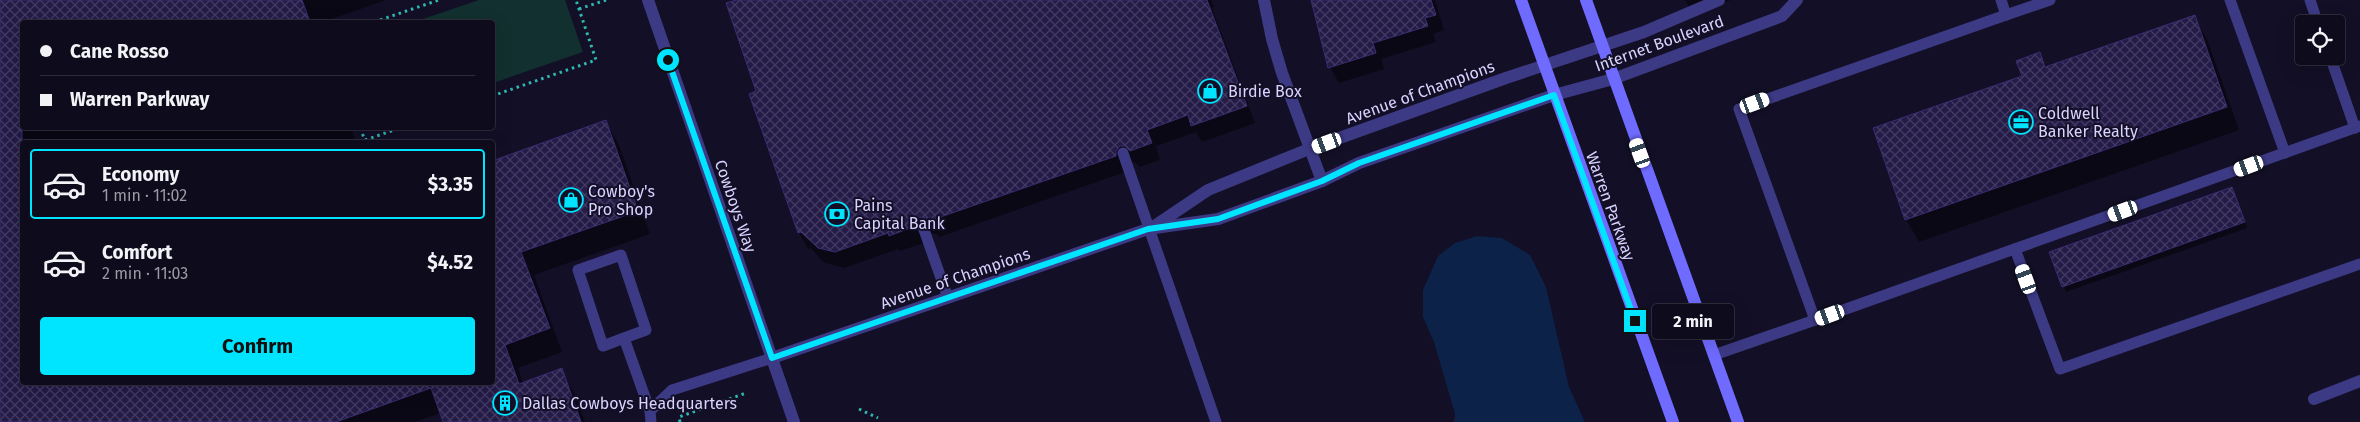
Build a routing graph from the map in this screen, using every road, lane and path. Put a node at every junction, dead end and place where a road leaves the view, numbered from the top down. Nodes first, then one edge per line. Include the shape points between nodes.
1 (439, 0) edge
2 (576, 0) edge
3 (606, 0) edge
4 (648, 0) edge
5 (1264, 0) edge
6 (1520, 0) edge
7 (1586, 0) edge
8 (1719, 0) edge
9 (1797, 0) edge
10 (2001, 0) edge
11 (2050, 0) edge
12 (2230, 0) edge
13 (2310, 0) edge
14 (579, 9) junction
15 (2006, 15) junction
16 (2315, 15) edge
17 (380, 20) edge
18 (1602, 46) junction
19 (2333, 65) edge
20 (1544, 66) junction
21 (1613, 79) junction
22 (495, 95) edge
23 (1554, 95) junction
24 (2357, 127) edge
25 (394, 130) edge
26 (365, 140) edge
27 (1309, 149) junction
28 (2285, 153) junction
29 (1123, 154) dead end
30 (1322, 181) junction
31 (922, 224) dead end
32 (1148, 229) junction
33 (2015, 249) junction
34 (2360, 264) edge
35 (948, 298) junction
36 (1815, 320) junction
37 (624, 338) junction
38 (1714, 355) junction
39 (772, 358) junction
40 (2360, 381) edge
41 (746, 394) dead end
42 (2314, 399) dead end
43 (859, 409) dead end
44 (650, 417) edge
45 (878, 418) dead end
46 (680, 422) edge
47 (794, 422) edge
48 (1216, 422) edge
49 (1673, 422) edge
50 (1738, 422) edge

1 - 17 path
2 - 14 path
3 - 14 path
4 - 39 street, Cowboys Way
5 - 27 street via 1274,48
6 - 20 main road, Warren Parkway
7 - 18 main road
8 - 18 street, Internet Boulevard
9 - 21 street, Internet Boulevard via 1782,16
10 - 15 lane
11 - 15 lane
12 - 28 lane
13 - 16 lane
14 - 22 path via 596,60
15 - 36 lane via 1739,109
18 - 20 street, Internet Boulevard
18 - 21 main road
19 - 24 lane
20 - 23 main road, Warren Parkway
20 - 27 street, Avenue of Champions
21 - 23 street, Internet Boulevard
21 - 38 main road
23 - 30 street, Avenue of Champions via 1359,163
23 - 49 main road, Warren Parkway
24 - 28 lane
25 - 26 path
27 - 30 street
27 - 32 street, Avenue of Champions via 1208,190
28 - 33 lane
29 - 32 lane
30 - 32 street, Avenue of Champions via 1218,219
31 - 35 lane
32 - 35 street, Avenue of Champions
32 - 48 lane
33 - 34 lane via 2060,369
33 - 36 lane
35 - 39 street, Avenue of Champions
36 - 38 lane
37 - 37 lane via 603,346 578,270 621,255 646,330
37 - 44 lane
38 - 50 main road
39 - 44 lane via 672,390
39 - 47 street, Cowboys Way
40 - 42 street
41 - 46 path via 679,417
43 - 45 path

